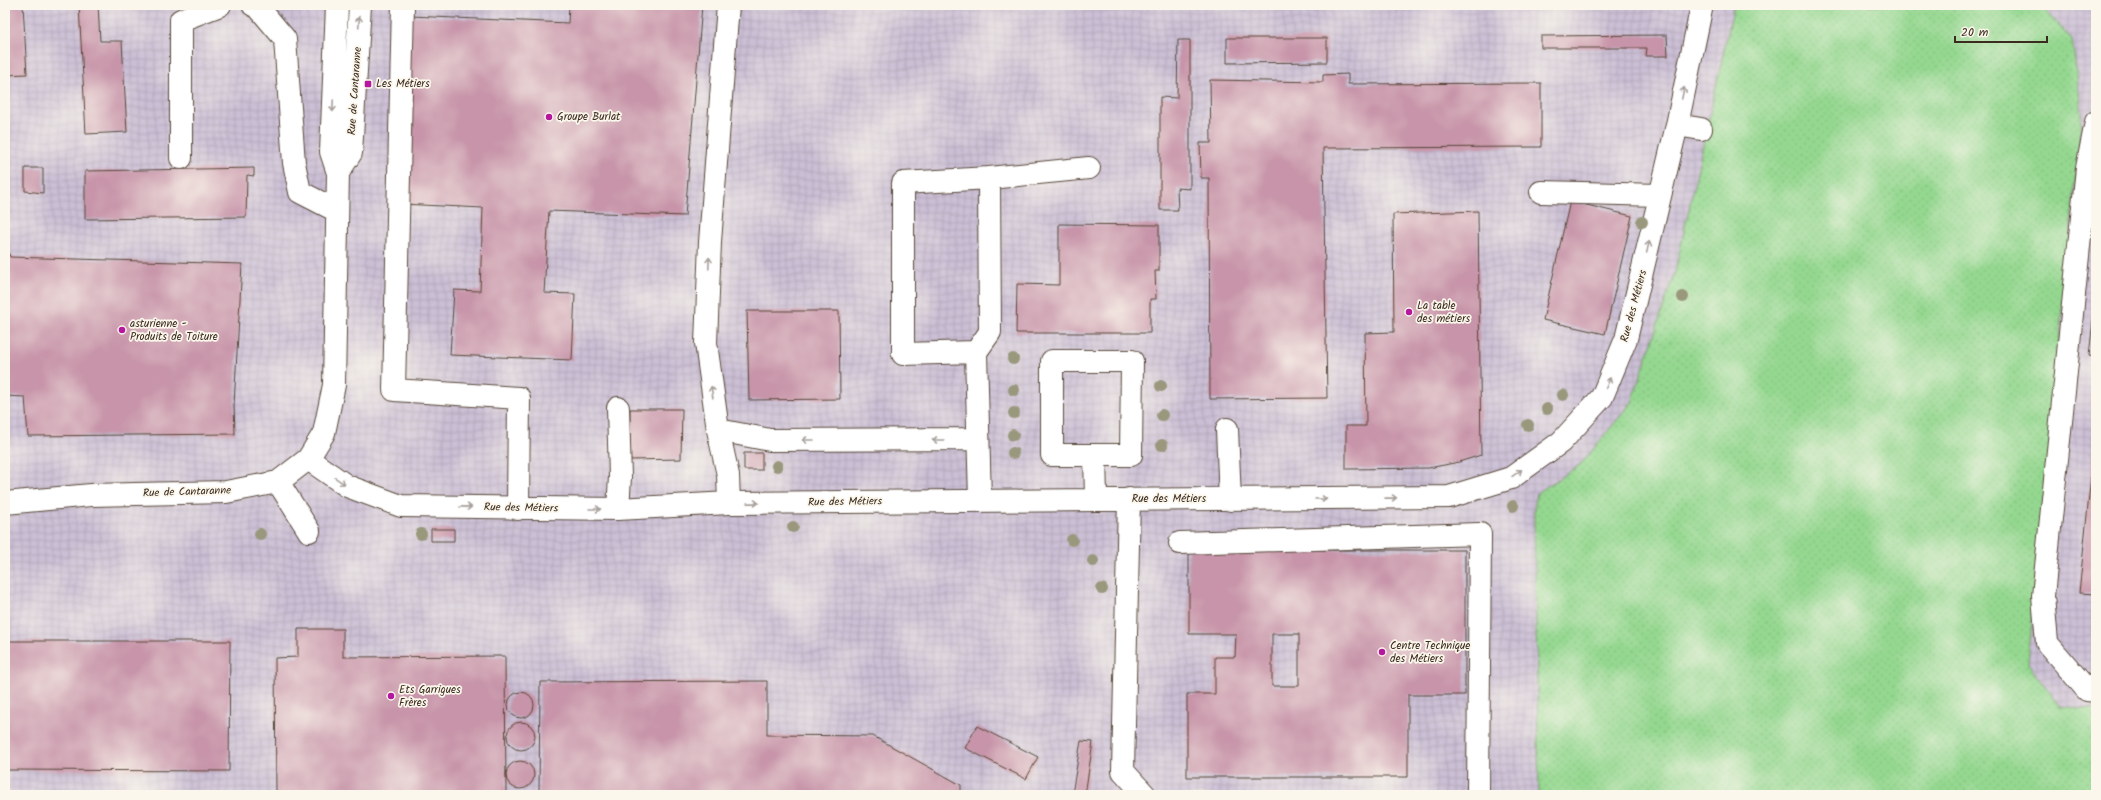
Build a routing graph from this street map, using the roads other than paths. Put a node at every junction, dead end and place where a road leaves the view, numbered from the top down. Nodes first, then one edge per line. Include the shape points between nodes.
1 (220, 5) edge
2 (253, 5) edge
3 (337, 5) edge
4 (360, 5) edge
5 (403, 5) edge
6 (728, 5) edge
7 (1702, 5) edge
8 (2096, 122) edge
9 (1677, 125) junction
10 (1701, 129) dead end
11 (181, 158) dead end
12 (1089, 168) dead end
13 (338, 173) junction
14 (989, 178) junction
15 (1541, 192) dead end
16 (1660, 194) junction
17 (337, 211) junction
18 (976, 352) junction
19 (618, 408) dead end
20 (1228, 429) dead end
21 (718, 430) junction
22 (977, 439) junction
23 (1095, 455) junction
24 (308, 459) junction
25 (278, 482) junction
26 (1096, 499) junction
27 (1128, 499) junction
28 (980, 500) junction
29 (1230, 500) junction
30 (5, 503) edge
31 (729, 503) junction
32 (518, 509) junction
33 (618, 509) junction
34 (308, 531) dead end
35 (1180, 543) dead end
36 (2096, 690) edge
37 (1146, 795) edge
38 (1478, 795) edge

1 - 11 street via 180,20
2 - 17 street via 258,7 285,39 294,163 300,192
3 -> 13 street, Rue de Cantaranne via 331,152
13 -> 4 street, Rue de Cantaranne via 351,153
5 - 32 street via 394,390 519,398
21 -> 6 street via 706,343 710,242
9 -> 7 street, Rue des Métiers
8 - 36 street via 2087,168 2044,596 2046,643 2087,690
9 - 10 street
9 - 16 street, Rue des Métiers
12 - 14 street
13 - 17 street, Rue de Cantaranne
14 - 18 street via 990,332
14 - 18 street via 903,183 903,354
15 - 16 street
29 -> 16 street, Rue des Métiers via 1449,497 1510,478 1555,447 1602,397 1626,339
17 - 24 street, Rue de Cantaranne via 334,386 324,433
18 - 22 street
19 - 33 street
20 - 29 street
22 -> 21 street via 770,440
21 - 31 street via 728,475
22 - 28 street
23 - 23 street via 1131,455 1132,361 1052,361 1052,455
23 - 26 street
24 - 25 street, Rue de Cantaranne
24 -> 32 street, Rue des Métiers via 347,486 401,506
25 - 30 street, Rue de Cantaranne via 226,492 91,494
25 - 34 street
26 - 27 street, Rue des Métiers
26 - 28 street, Rue des Métiers
27 - 29 street, Rue des Métiers
27 - 37 street via 1123,771
31 -> 28 street, Rue des Métiers
31 - 33 street, Rue des Métiers
32 -> 33 street, Rue des Métiers
35 - 38 street via 1480,534

